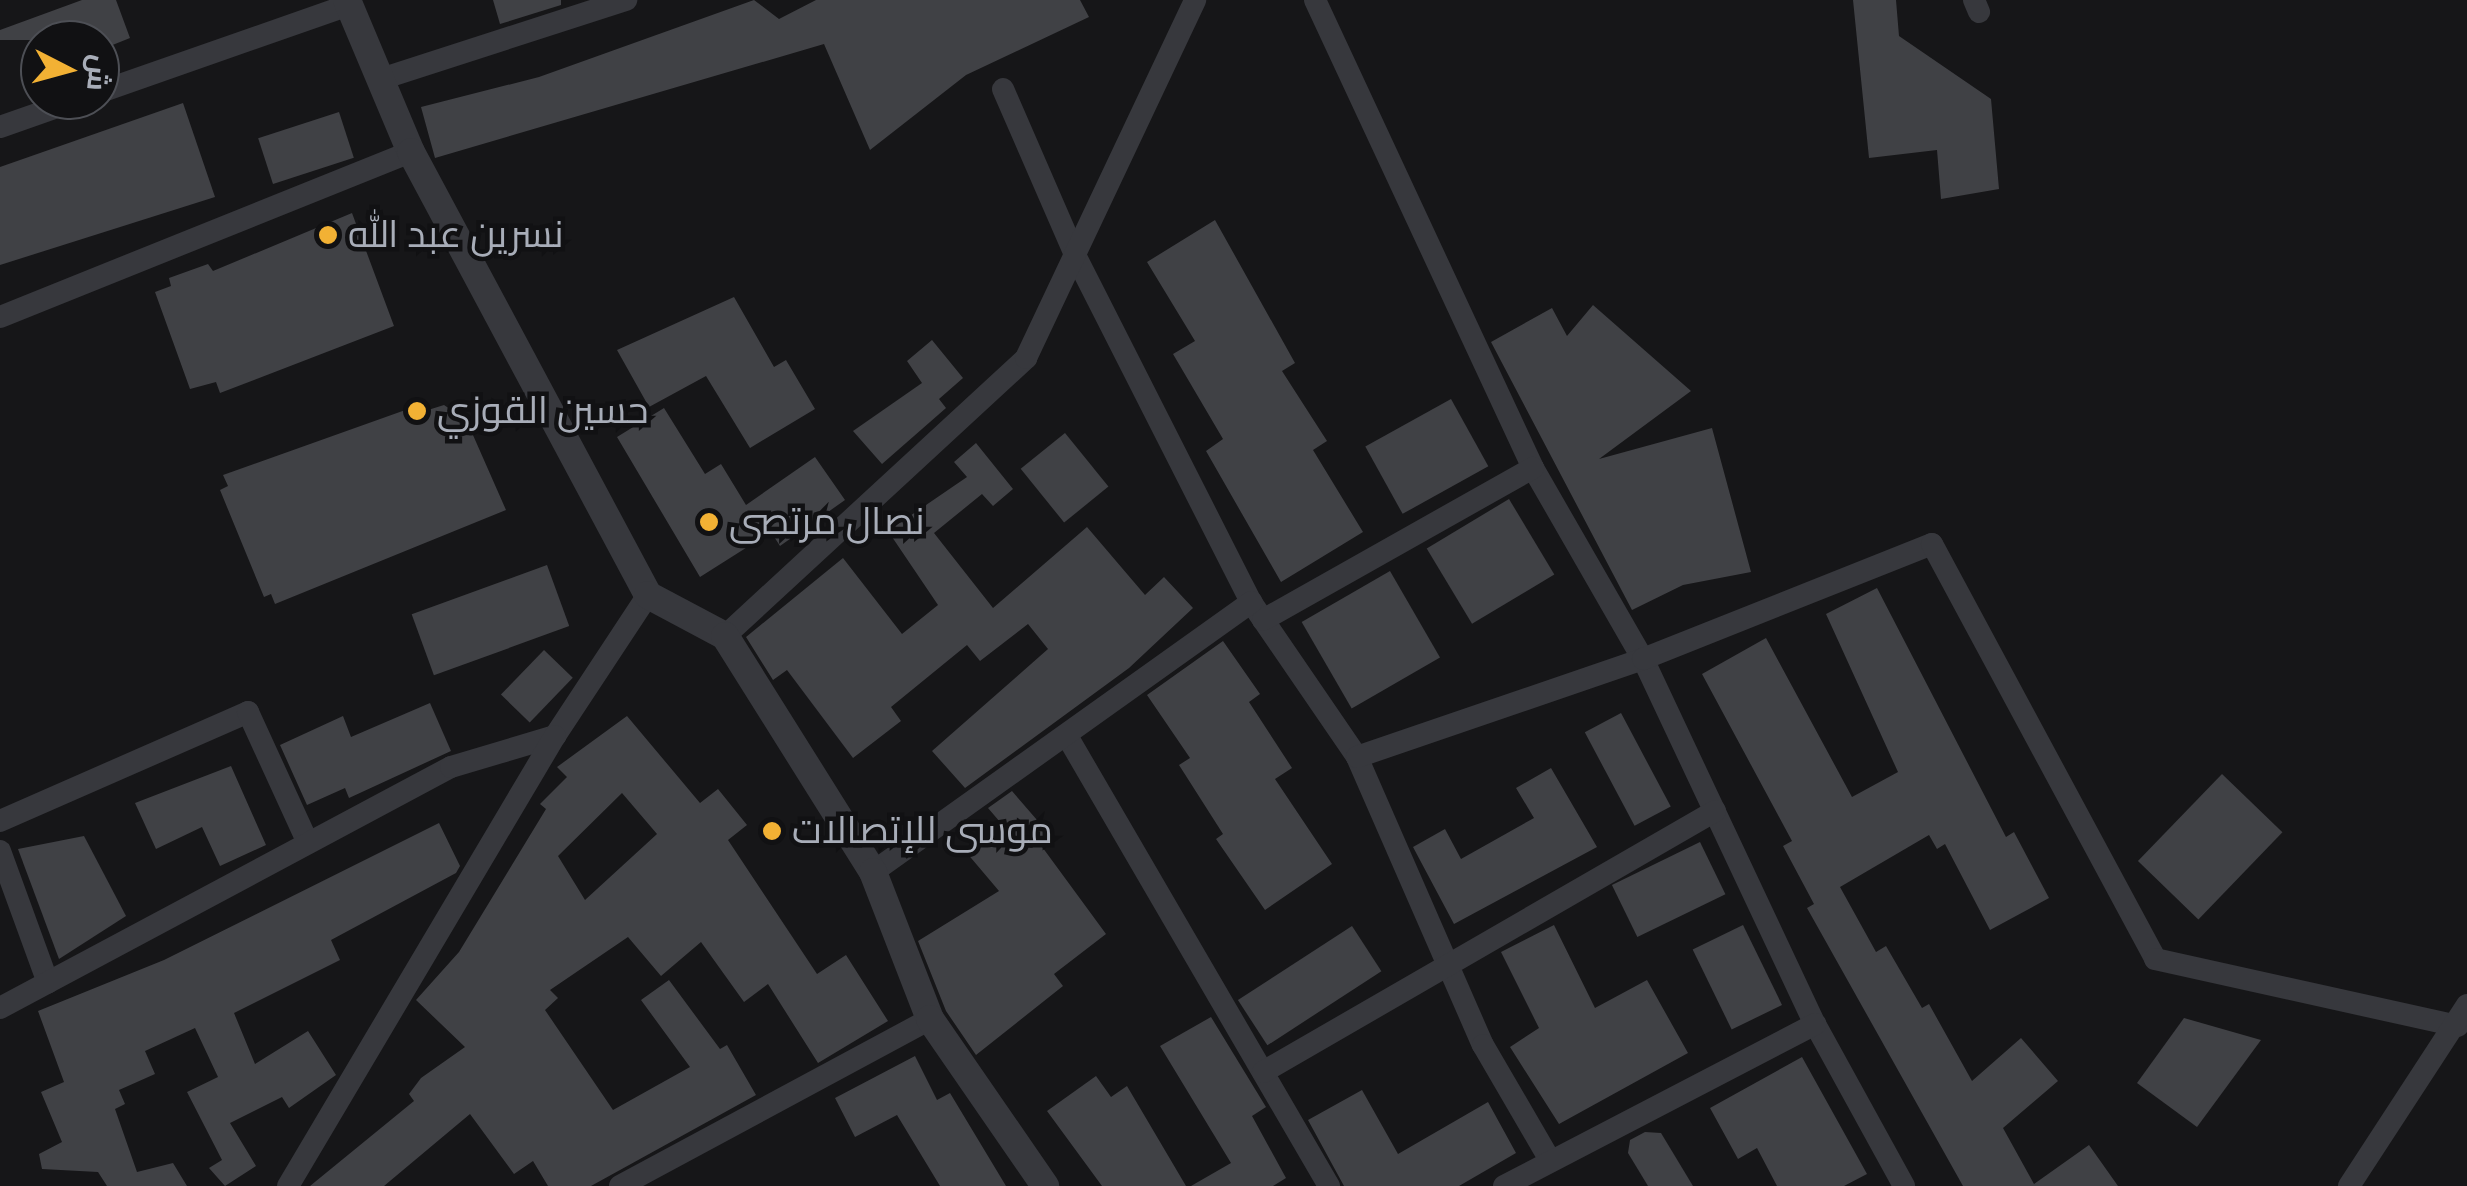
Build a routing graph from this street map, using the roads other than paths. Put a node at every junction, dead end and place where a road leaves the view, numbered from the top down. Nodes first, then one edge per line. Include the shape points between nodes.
1 (626, 0) edge
2 (1195, 0) edge
3 (1314, 0) edge
4 (348, 2) edge
5 (378, 80) junction
6 (120, 85) edge
7 (1003, 89) dead end
8 (412, 152) junction
9 (1076, 256) junction
10 (0, 317) edge
11 (1534, 468) junction
12 (648, 594) junction
13 (1257, 611) junction
14 (725, 636) junction
15 (1643, 659) junction
16 (555, 736) junction
17 (1068, 736) junction
18 (1357, 758) junction
19 (1715, 811) junction
20 (0, 821) edge
21 (308, 843) junction
22 (0, 851) edge
23 (873, 872) junction
24 (1448, 966) junction
25 (48, 983) junction
26 (0, 1008) edge
27 (2462, 1016) edge
28 (930, 1020) junction
29 (1815, 1024) junction
30 (1263, 1072) junction
31 (1550, 1160) junction
32 (288, 1186) edge
33 (620, 1186) edge
34 (1045, 1186) edge
35 (1329, 1186) edge
36 (1504, 1186) edge
37 (1904, 1186) edge
38 (2349, 1186) edge

1 - 5 street
2 - 9 street
3 - 11 street
4 - 5 street
4 - 6 street
5 - 8 street
7 - 9 street
8 - 10 street
8 - 12 street
9 - 13 street
9 - 14 street via 1026,358
11 - 13 street
11 - 15 street
12 - 14 street
12 - 16 street
13 - 17 street
13 - 18 street
14 - 23 street
15 - 18 street
15 - 19 street
15 - 27 street via 1932,544 2155,958
16 - 21 street via 451,767
16 - 32 street
17 - 23 street
17 - 30 street
18 - 24 street
19 - 24 street
19 - 29 street
20 - 21 street via 248,712
21 - 25 street
22 - 25 street
23 - 28 street
24 - 30 street
24 - 31 street via 1483,1046
25 - 26 street
27 - 38 street
28 - 33 street
28 - 34 street
29 - 31 street
29 - 37 street
30 - 35 street
31 - 36 street

